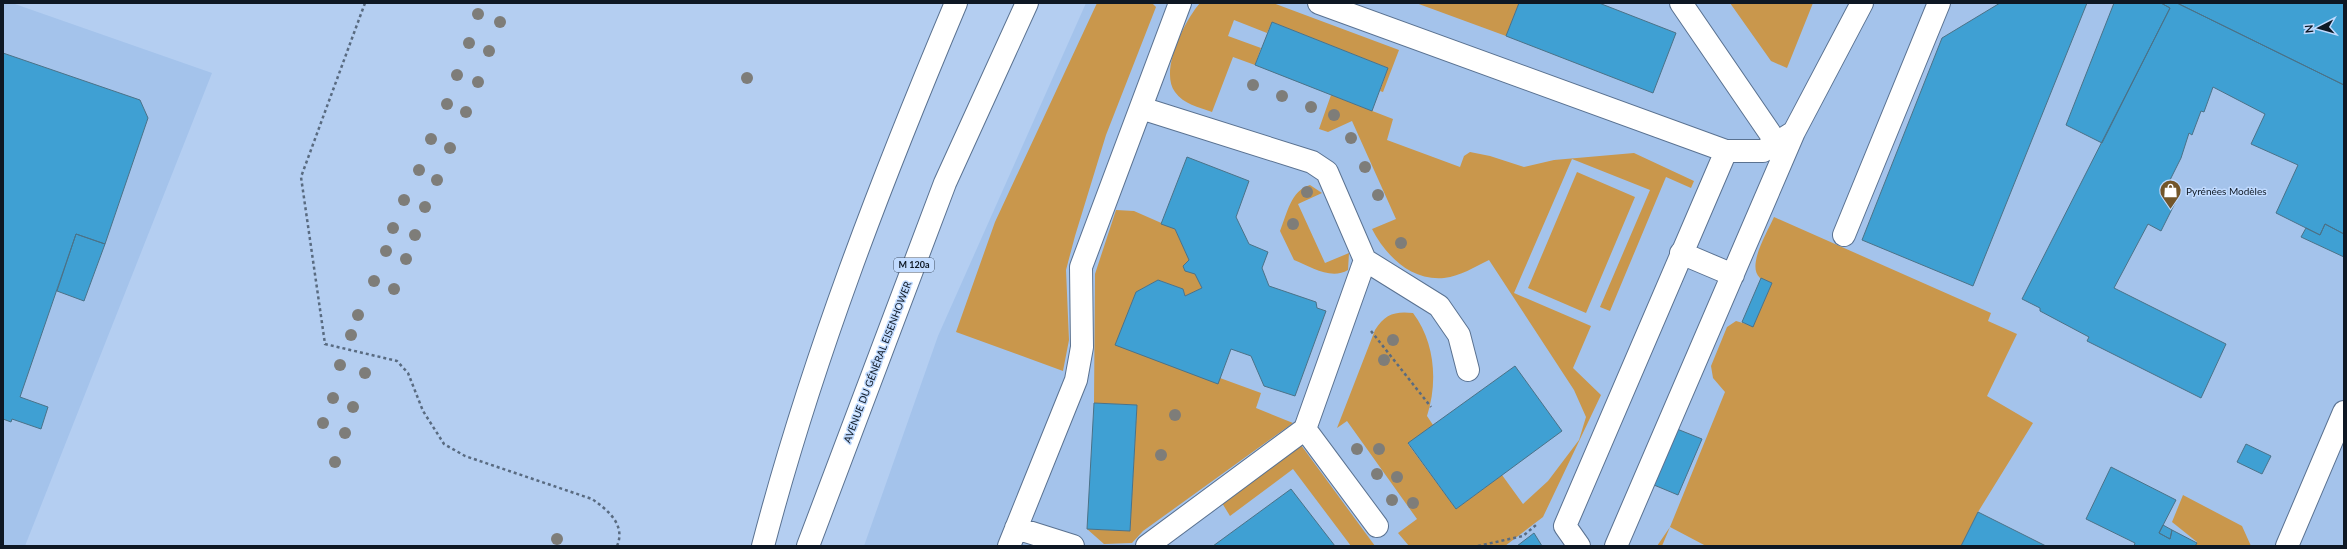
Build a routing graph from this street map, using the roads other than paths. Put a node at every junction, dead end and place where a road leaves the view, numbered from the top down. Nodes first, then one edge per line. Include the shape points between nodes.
1 (956, 3) edge
2 (1027, 3) edge
3 (1180, 3) edge
4 (1319, 3) edge
5 (1681, 3) edge
6 (1862, 3) edge
7 (1939, 3) edge
8 (1141, 108) junction
9 (1785, 137) junction
10 (1726, 151) junction
11 (1844, 235) dead end
12 (1681, 253) junction
13 (1365, 260) junction
14 (1733, 275) junction
15 (1468, 370) dead end
16 (2344, 412) edge
17 (1305, 429) junction
18 (1377, 526) dead end
19 (1013, 537) edge
20 (763, 546) edge
21 (808, 546) edge
22 (1073, 546) edge
23 (1147, 546) edge
24 (1579, 546) edge
25 (1616, 546) edge
26 (2287, 546) edge

1 - 20 main road via 911,110 838,298
2 - 21 main road, AVENUE DU GÉNÉRAL EISENHOWER / M 120a via 945,183
3 - 8 main road
4 - 10 main road
5 - 9 main road
6 - 9 main road
7 - 11 main road
8 - 13 main road via 1312,162 1328,172
8 - 19 main road via 1081,267 1082,347 1076,380
9 - 10 main road via 1763,151
9 - 14 main road
10 - 12 main road
12 - 14 main road
12 - 24 main road via 1565,526
13 - 15 main road via 1439,306 1459,335
13 - 17 main road
14 - 25 main road
16 - 26 main road
17 - 18 main road
17 - 23 main road
19 - 22 main road

